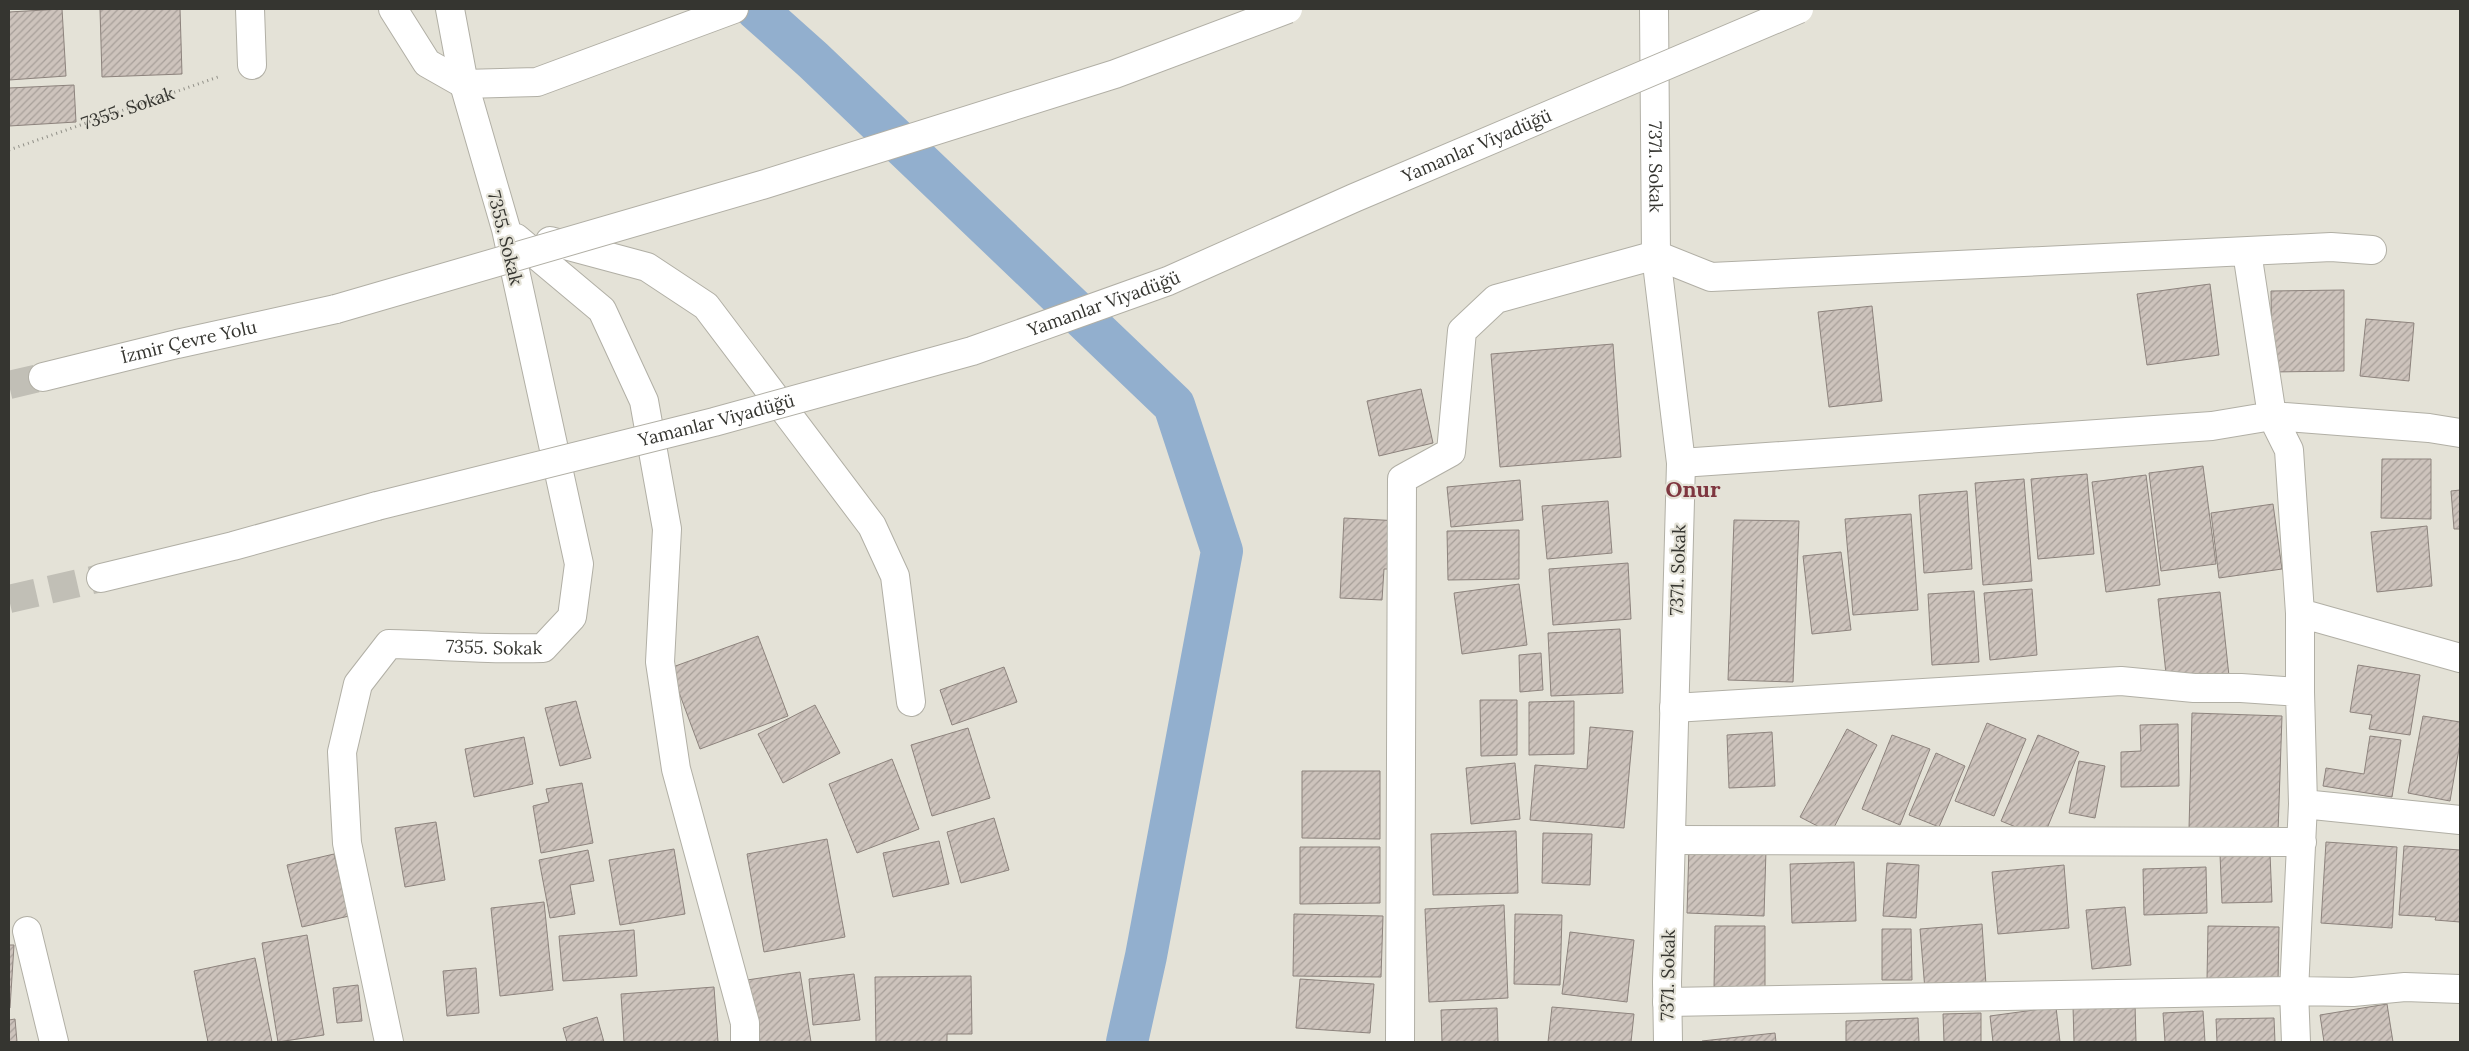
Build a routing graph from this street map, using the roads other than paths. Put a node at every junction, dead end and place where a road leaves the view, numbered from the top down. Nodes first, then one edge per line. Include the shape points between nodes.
1 (250, 9) edge
2 (393, 9) edge
3 (450, 9) edge
4 (734, 9) edge
5 (1288, 9) edge
6 (1654, 9) edge
7 (1800, 9) edge
8 (252, 65) road end
9 (464, 84) junction
10 (506, 229) junction
11 (2372, 250) dead end
12 (2247, 252) junction
13 (1656, 255) junction
14 (43, 377) tunnel mouth
15 (2272, 416) junction
16 (2460, 433) edge
17 (1681, 463) junction
18 (101, 578) tunnel mouth
19 (2300, 613) junction
20 (2460, 658) edge
21 (2300, 692) junction
22 (911, 702) dead end
23 (1674, 708) junction
24 (2304, 804) junction
25 (2460, 820) edge
26 (1671, 840) junction
27 (2302, 842) junction
28 (27, 931) dead end
29 (2460, 989) edge
30 (2294, 991) junction
31 (1667, 1002) junction
32 (54, 1042) edge
33 (389, 1042) edge
34 (745, 1042) edge
35 (1400, 1042) edge
36 (1668, 1042) edge
37 (2296, 1042) edge

1 - 8 main road
2 - 9 main road via 427,63
3 - 9 main road, 7355. Sokak
4 - 9 main road via 536,82
5 - 14 main road, İzmir Çevre Yolu, bridge via 1115,74 772,182 336,309
6 - 13 main road, 7371. Sokak
7 - 18 main road, Yamanlar Viyadüğü, bridge via 1354,198 1168,281 972,352 714,422
9 - 10 main road, 7355. Sokak
10 - 22 main road via 647,267 706,306 872,526 895,576
10 - 33 main road, 7355. Sokak via 579,564 572,617 543,648 501,650 389,644 358,684 342,752 347,843
10 - 34 main road via 602,310 644,401 666,529 660,662 676,769 745,1022
11 - 12 main road via 2331,247
12 - 13 main road via 1711,277
12 - 15 main road
13 - 17 main road, 7371. Sokak
13 - 35 main road via 1496,299 1462,331 1451,452 1402,479
15 - 16 main road
15 - 17 main road via 2212,426
15 - 19 main road via 2289,450
17 - 23 main road, 7371. Sokak
19 - 20 main road
19 - 21 main road
21 - 23 main road via 2194,688 2121,681
21 - 24 main road
23 - 26 main road, 7371. Sokak
24 - 25 main road
24 - 27 main road
26 - 27 main road
26 - 31 main road, 7371. Sokak
27 - 30 main road
28 - 32 main road
29 - 30 main road via 2405,987 2353,992
30 - 31 main road
30 - 37 main road
31 - 36 main road, 7371. Sokak

